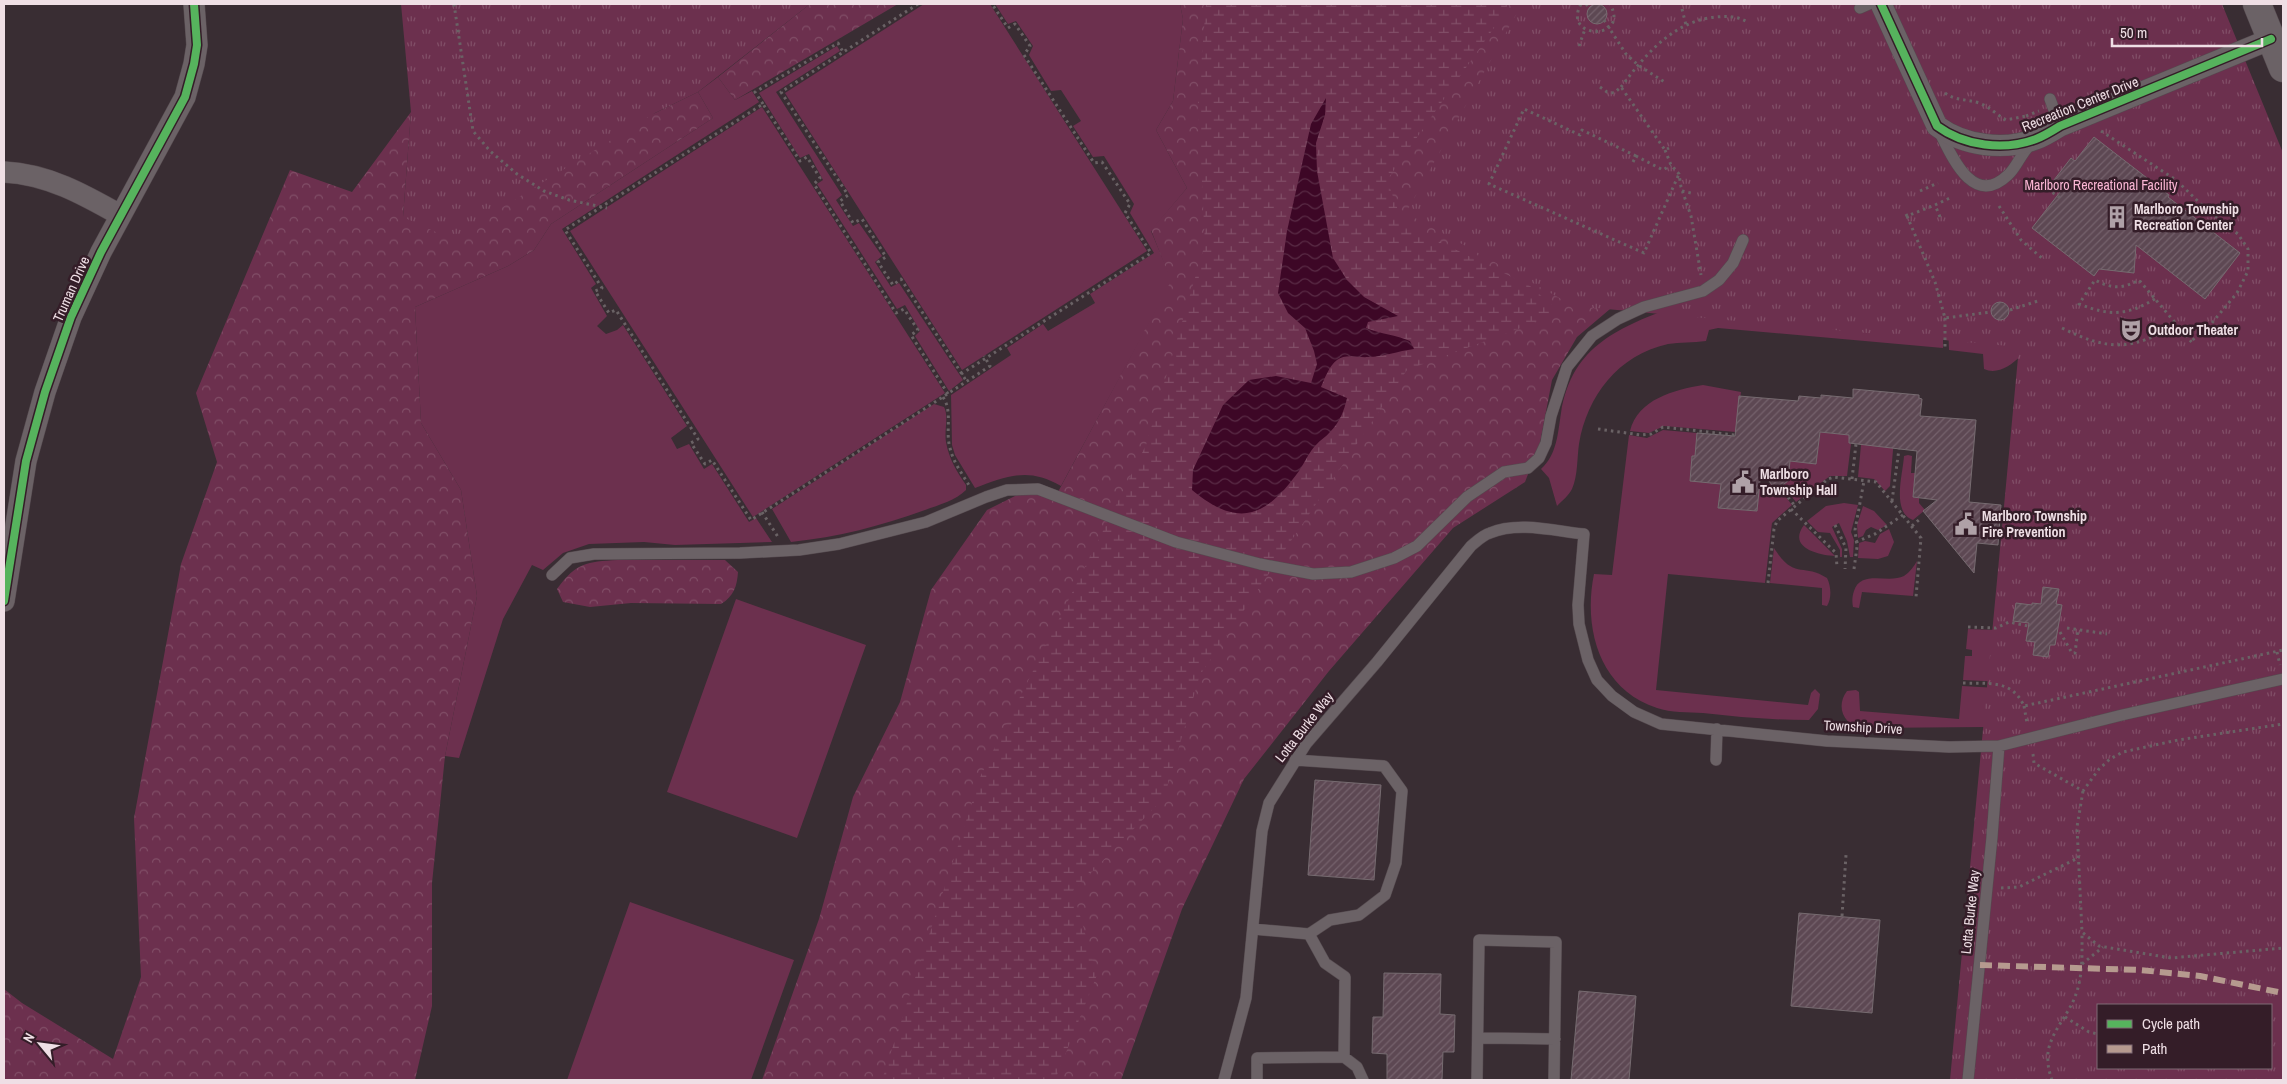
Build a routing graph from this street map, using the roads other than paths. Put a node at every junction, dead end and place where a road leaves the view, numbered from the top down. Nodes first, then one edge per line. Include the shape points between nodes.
1 (194, 4) edge
2 (1881, 4) edge
3 (2257, 4) edge
4 (2271, 38) junction
5 (2283, 68) edge
6 (2050, 99) dead end
7 (1937, 126) junction
8 (2060, 126) junction
9 (2035, 139) junction
10 (4, 172) edge
11 (120, 215) junction
12 (1743, 240) dead end
13 (1584, 534) joint
14 (552, 575) dead end
15 (4, 601) edge
16 (2283, 679) edge
17 (1718, 729) junction
18 (1999, 746) junction
19 (1295, 760) junction
20 (1716, 760) dead end
21 (1254, 929) junction
22 (1309, 934) junction
23 (1478, 1038) junction
24 (1555, 1039) junction
25 (1344, 1058) junction
26 (1224, 1080) edge
27 (1257, 1080) edge
28 (1363, 1080) edge
29 (1477, 1080) edge
30 (1554, 1080) edge
31 (1968, 1080) edge

1 - 11 street, Truman Drive via 197,45 185,98
2 - 7 street, Recreation Center Drive
3 - 4 street
4 - 5 street
4 - 8 street, Recreation Center Drive
6 - 8 lane
7 - 9 street, Recreation Center Drive via 1948,134 1980,144 2001,146
7 - 9 lane, Recreation Center Drive via 1958,169 1970,181 1984,186 1995,184 2008,175
8 - 9 street, Recreation Center Drive
10 - 11 street via 72,188
11 - 15 street, Truman Drive via 71,317 45,392 26,461
12 - 14 lane via 1733,263 1719,280 1703,291 1644,307 1592,336 1567,367 1551,416 1546,444 1539,458 1528,468 1504,472 1467,497 1417,546 1394,558 1351,572 1313,574 1176,542 1038,489 1007,490 926,522 839,544 787,551 594,554 570,558
13 - 17 lane, Township Drive via 1579,576 1579,624 1588,660 1598,680 1619,702 1652,721
13 - 19 lane, Lotta Burke Way via 1502,529 1488,533 1471,546
16 - 18 lane, Township Drive
17 - 18 lane, Township Drive via 1826,741
17 - 20 lane
18 - 31 lane, Lotta Burke Way
19 - 21 lane, Lotta Burke Way via 1266,811
19 - 22 lane via 1384,766 1402,792 1396,863 1385,895 1359,915 1330,920
21 - 22 lane
21 - 26 lane, Lotta Burke Way via 1246,998
22 - 25 lane via 1325,962 1345,977
23 - 24 lane
23 - 24 lane via 1479,940 1556,942
23 - 29 lane
24 - 30 lane
25 - 27 lane via 1257,1058
25 - 28 lane via 1357,1067

